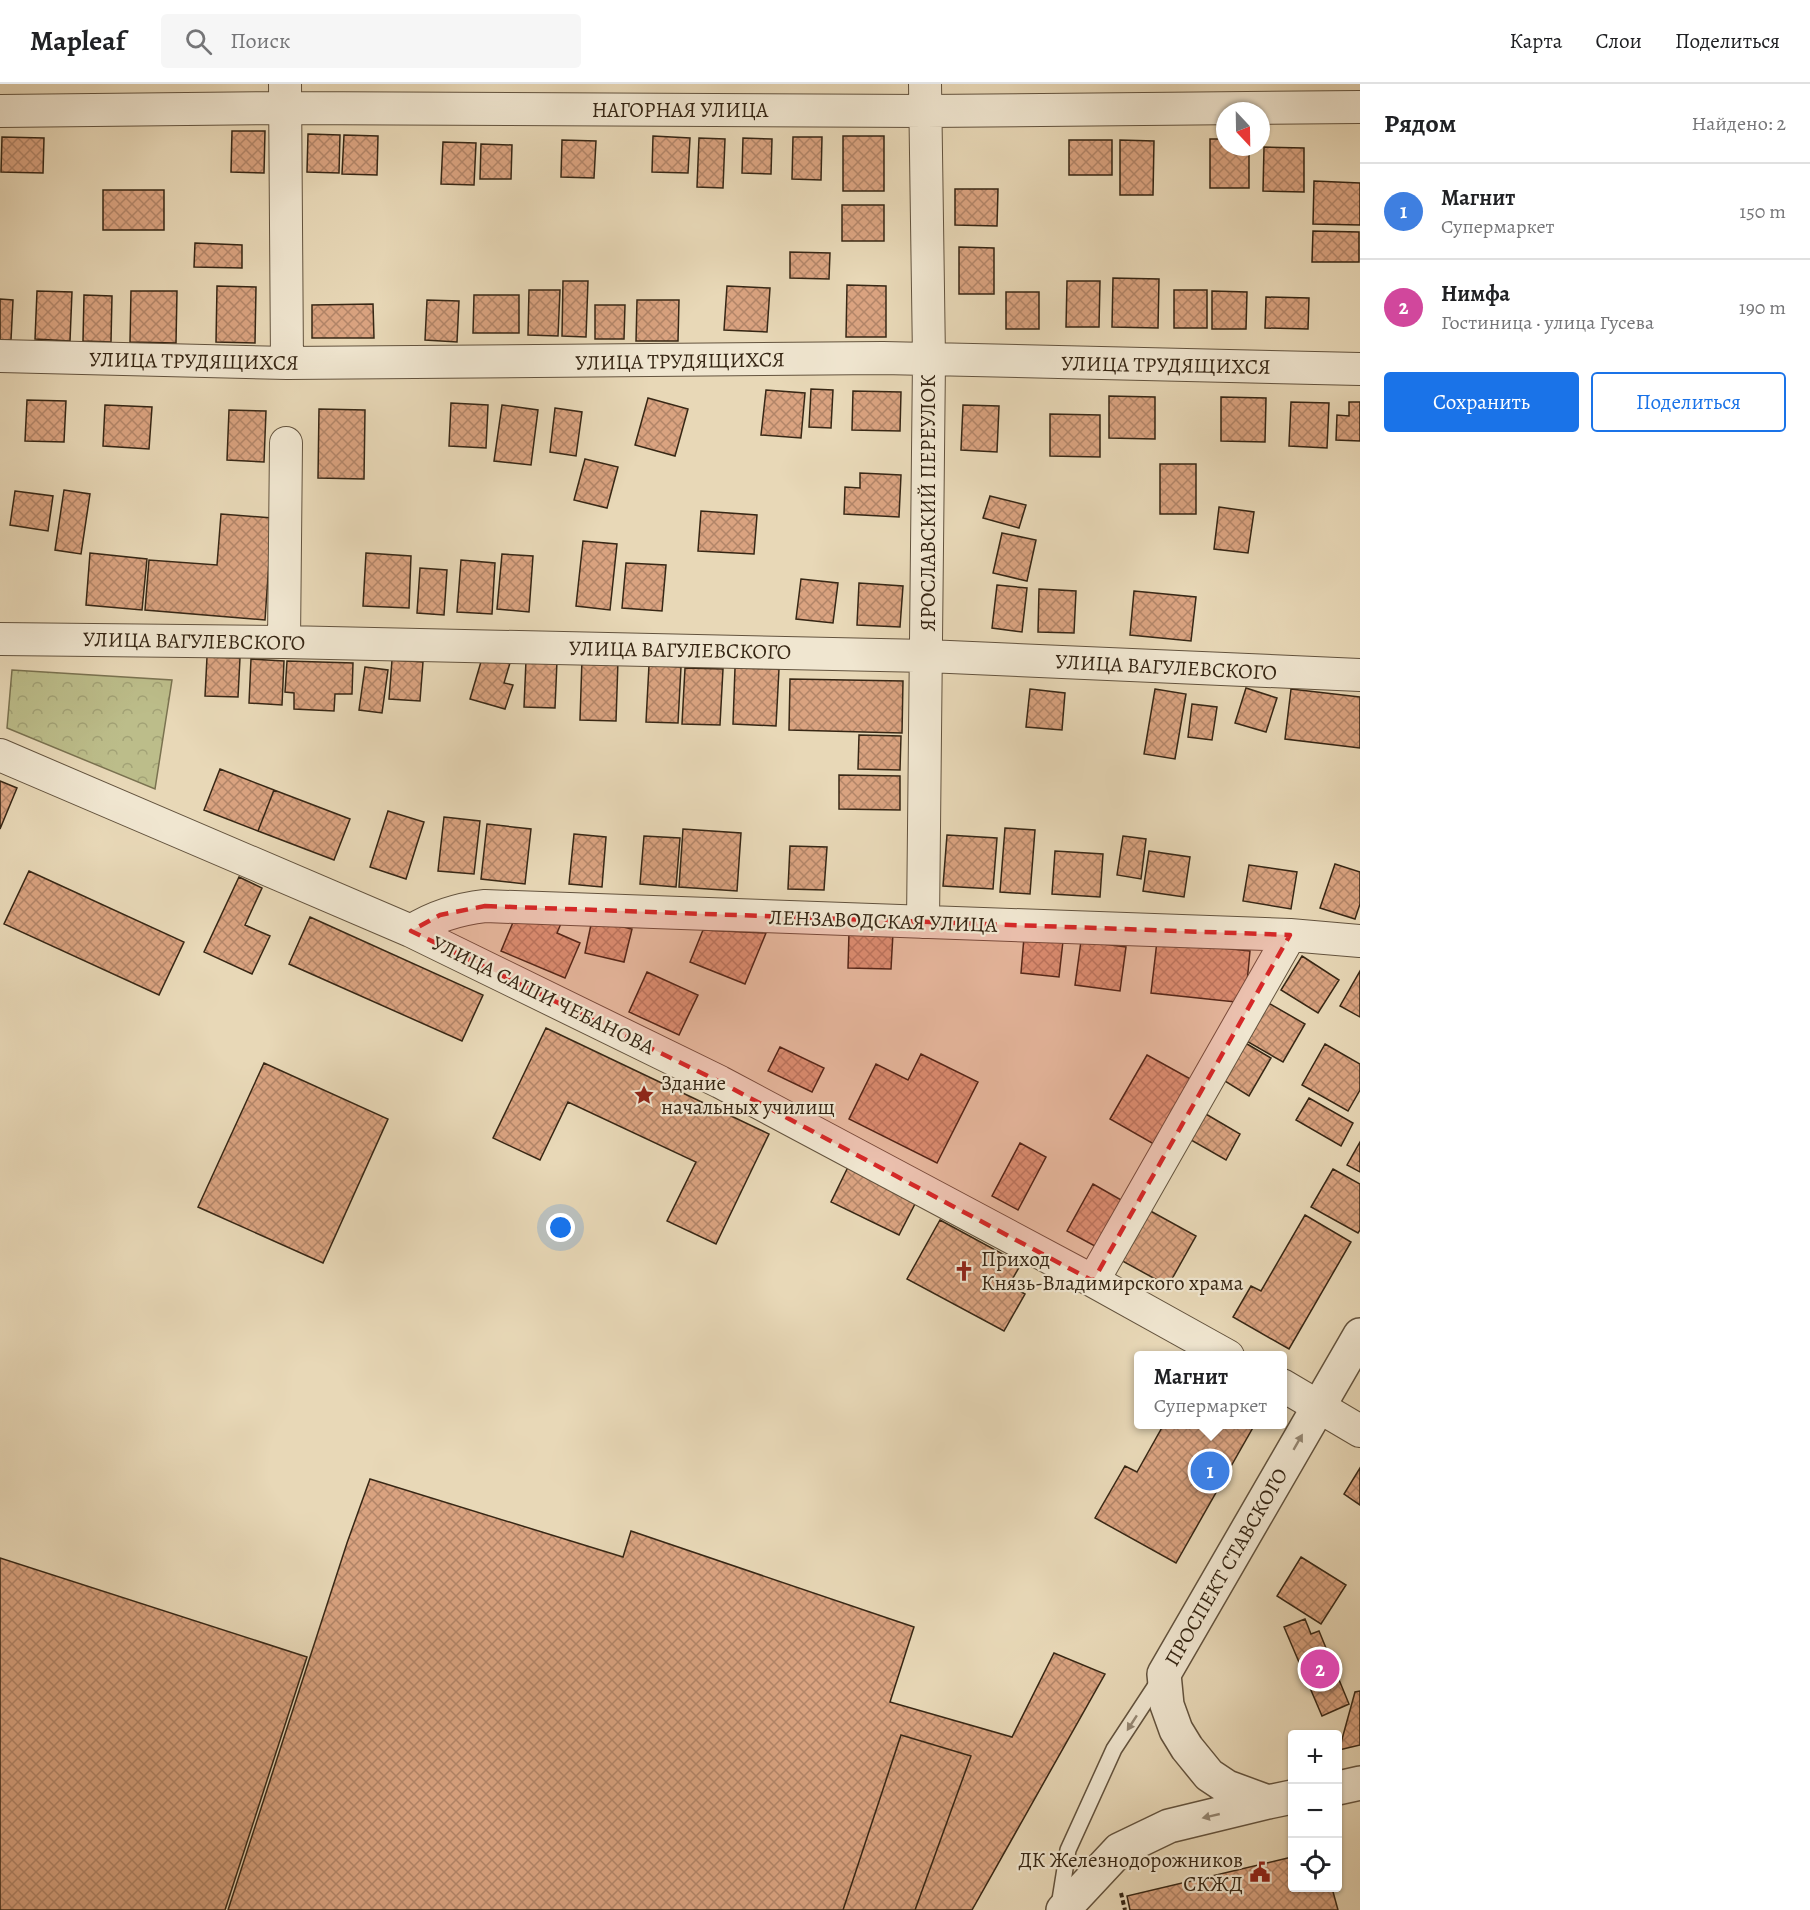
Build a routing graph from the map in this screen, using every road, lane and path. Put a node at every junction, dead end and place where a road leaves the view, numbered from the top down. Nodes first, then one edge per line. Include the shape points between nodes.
1 (286, 96) edge
2 (926, 97) edge
3 (1360, 107) edge
4 (0, 111) edge
5 (0, 356) edge
6 (929, 359) junction
7 (287, 363) junction
8 (1360, 369) edge
9 (286, 443) dead end
10 (0, 639) edge
11 (284, 642) junction
12 (927, 656) junction
13 (1360, 675) edge
14 (0, 755) edge
15 (923, 922) junction
16 (411, 931) junction
17 (1290, 935) junction
18 (1360, 941) edge
19 (1093, 1281) junction
20 (1360, 1335) edge
21 (1219, 1351) edge
22 (1287, 1388) edge
23 (1319, 1406) junction
24 (1360, 1431) edge
25 (1164, 1674) junction
26 (1360, 1783) edge
27 (1342, 1787) edge
28 (1280, 1800) edge
29 (1058, 1910) edge
30 (1063, 1910) edge

1 - 2 street, НАГОРНАЯ УЛИЦА
1 - 4 street, НАГОРНАЯ УЛИЦА
1 - 7 street
2 - 3 street, НАГОРНАЯ УЛИЦА
2 - 6 street, ЯРОСЛАВСКИЙ ПЕРЕУЛОК
5 - 7 street, УЛИЦА ТРУДЯЩИХСЯ
6 - 7 street, УЛИЦА ТРУДЯЩИХСЯ
6 - 8 street, УЛИЦА ТРУДЯЩИХСЯ
6 - 12 street, ЯРОСЛАВСКИЙ ПЕРЕУЛОК
9 - 11 street
10 - 11 street, УЛИЦА ВАГУЛЕВСКОГО
11 - 12 street, УЛИЦА ВАГУЛЕВСКОГО
12 - 13 street, УЛИЦА ВАГУЛЕВСКОГО
12 - 15 street, ЯРОСЛАВСКИЙ ПЕРЕУЛОК
14 - 16 street, УЛИЦА САШИ ЧЕБАНОВА
15 - 16 street, ЛЕНЗАВОДСКАЯ УЛИЦА via 485,906 441,915
15 - 17 street, ЛЕНЗАВОДСКАЯ УЛИЦА
16 - 19 street, УЛИЦА САШИ ЧЕБАНОВА via 720,1082
17 - 18 street, ЛЕНЗАВОДСКАЯ УЛИЦА
17 - 19 street
19 - 21 street, УЛИЦА САШИ ЧЕБАНОВА
20 - 23 street, ПРОСПЕКТ СТАВСКОГО
22 - 23 street
23 - 24 street
25 -> 23 street, ПРОСПЕКТ СТАВСКОГО
25 - 28 street via 1167,1705 1176,1730 1209,1775 1227,1787
25 -> 29 lane via 1114,1749 1068,1850
26 - 27 street
28 -> 30 street via 1168,1826 1119,1850

